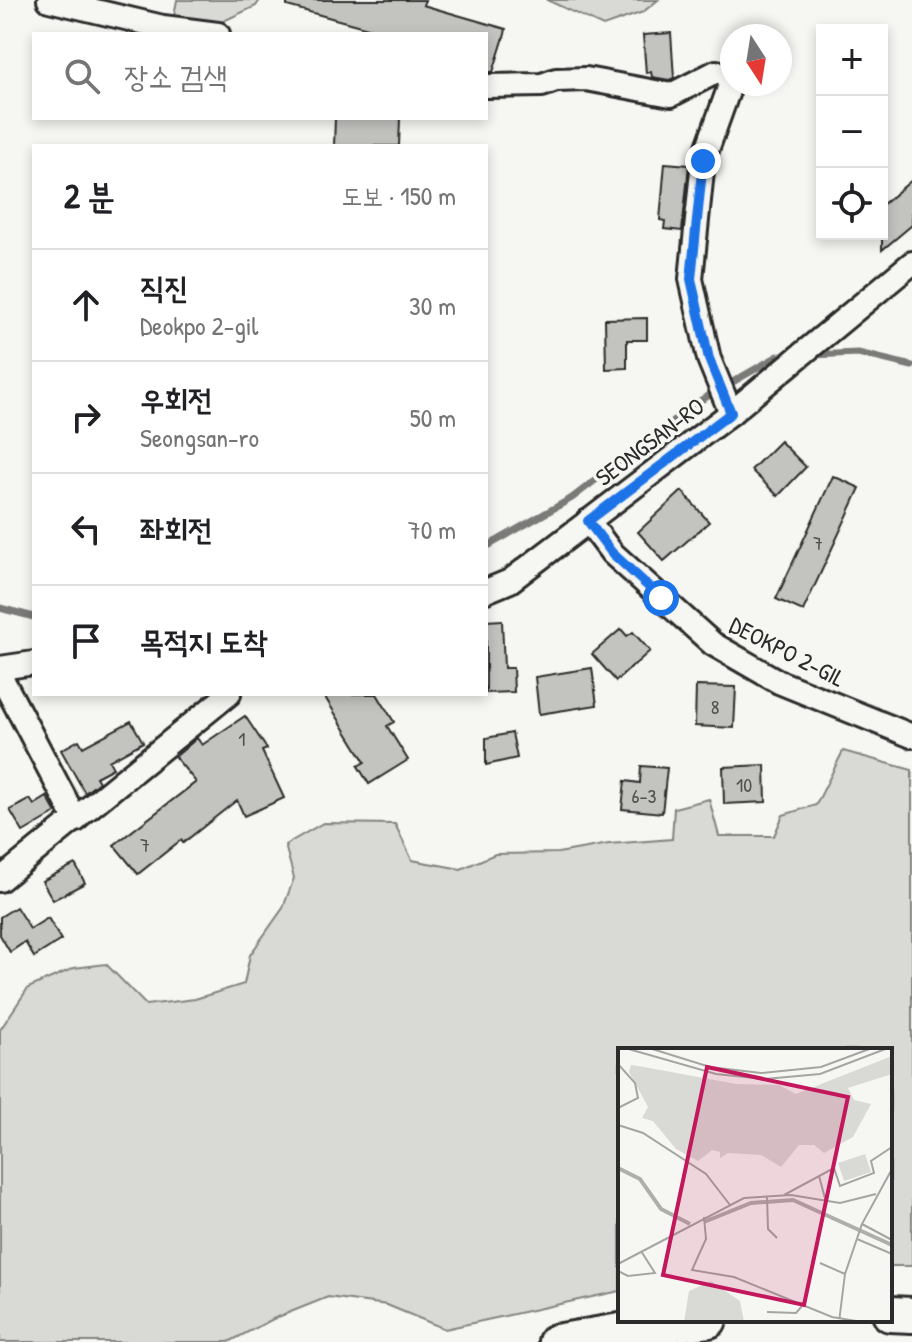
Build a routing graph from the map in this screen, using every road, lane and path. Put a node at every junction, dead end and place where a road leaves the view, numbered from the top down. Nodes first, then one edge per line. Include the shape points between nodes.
1 (49, 0) edge
2 (202, 32) edge
3 (720, 74) edge
4 (488, 86) edge
5 (726, 96) edge
6 (912, 263) edge
7 (731, 413) junction
8 (588, 521) junction
9 (488, 590) edge
10 (32, 663) edge
11 (0, 668) edge
12 (0, 675) edge
13 (227, 696) edge
14 (912, 736) edge
15 (76, 820) junction
16 (0, 880) edge
17 (892, 1314) edge
18 (912, 1315) edge
19 (692, 1322) edge
20 (556, 1342) edge

1 - 2 street
3 - 4 street via 671,95 586,79
5 - 7 street via 703,161 691,279 709,359
6 - 7 street, SEONGSAN-RO
7 - 8 street, SEONGSAN-RO
8 - 9 street, SEONGSAN-RO via 510,581
8 - 14 street, DEOKPO 2-GIL via 612,553 713,644 779,682
10 - 11 street
12 - 15 street
13 - 15 street
15 - 16 street
17 - 18 highway
19 - 20 highway

